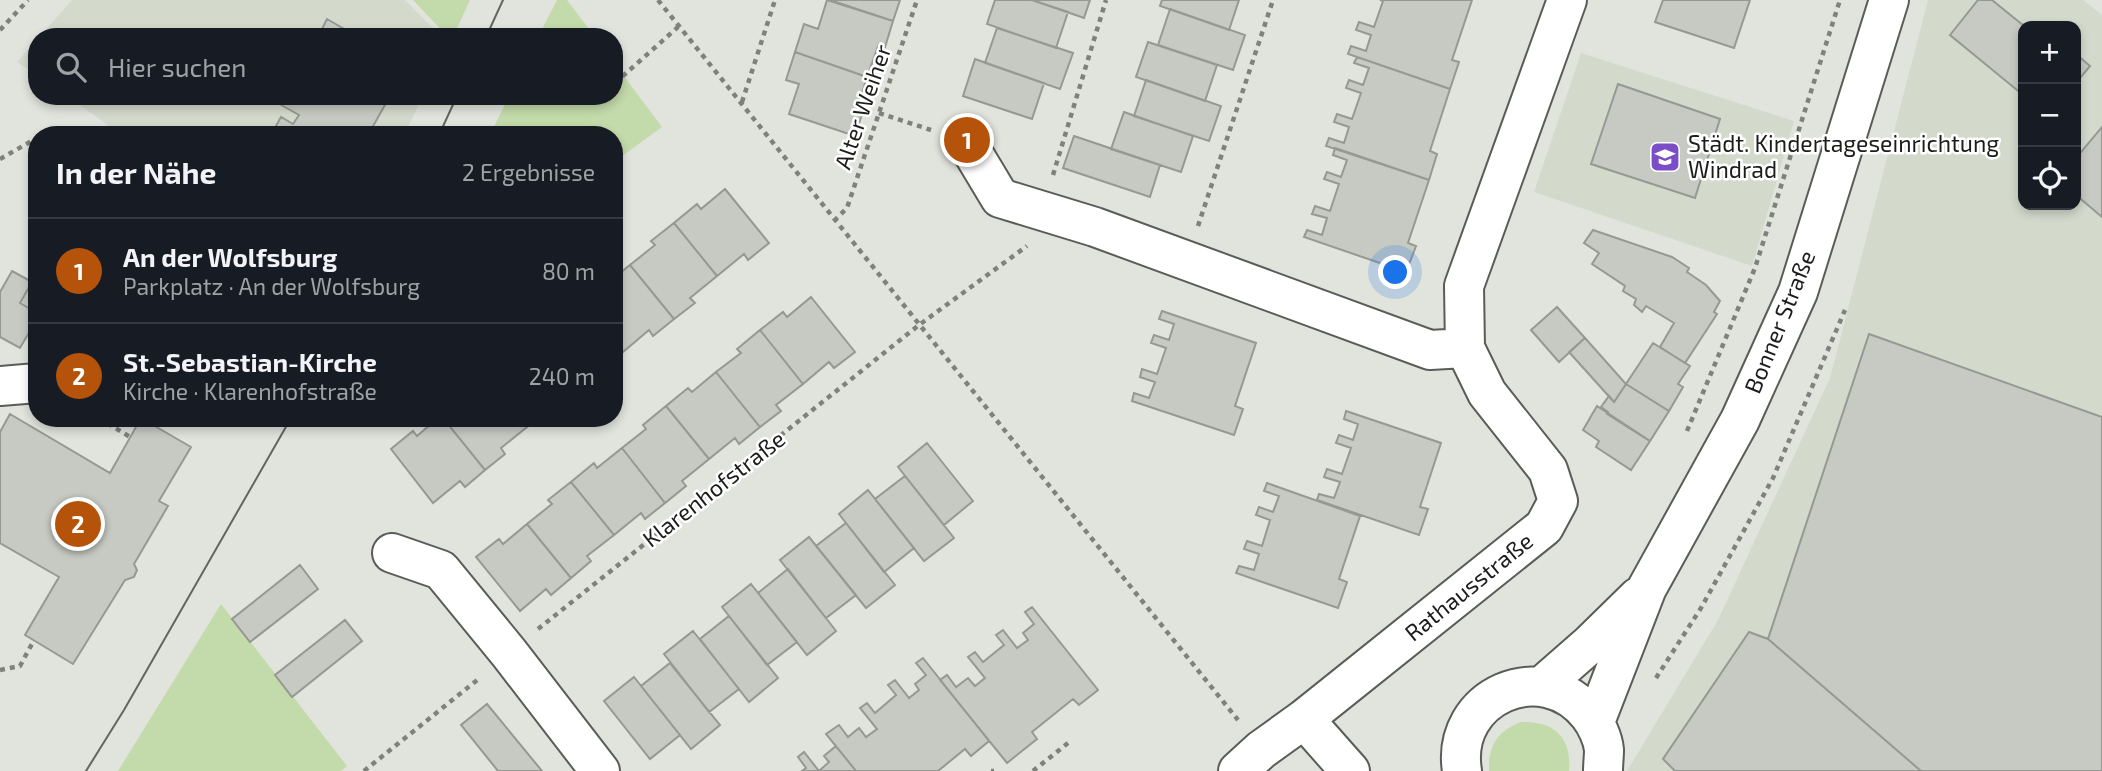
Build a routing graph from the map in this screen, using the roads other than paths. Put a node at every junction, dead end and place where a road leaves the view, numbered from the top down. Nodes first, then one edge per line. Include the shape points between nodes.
1 (1567, 0) edge
2 (1889, 0) edge
3 (967, 142) road end
4 (1465, 348) junction
5 (28, 384) edge
6 (0, 386) edge
7 (392, 553) dead end
8 (1647, 588) junction
9 (1542, 687) junction
10 (1304, 719) junction
11 (1595, 722) junction
12 (1249, 761) edge
13 (600, 771) edge
14 (1350, 771) edge
15 (1462, 771) edge
16 (1603, 771) edge

1 - 4 street, Rathausstraße via 1464,286
2 - 8 street, Bonner Straße via 1798,292 1740,420
3 - 4 street via 1000,198 1430,350
4 - 10 street, Rathausstraße via 1487,393 1548,470 1558,501 1544,527
5 - 6 street
7 - 13 street via 441,570
8 - 9 street, Bonner Straße
8 - 11 street, Bonner Straße
9 - 11 street via 1563,693
9 - 15 street via 1512,688 1485,702 1467,726 1460,756
10 - 12 street, Rathausstraße
10 - 14 street
11 - 16 street via 1604,747

